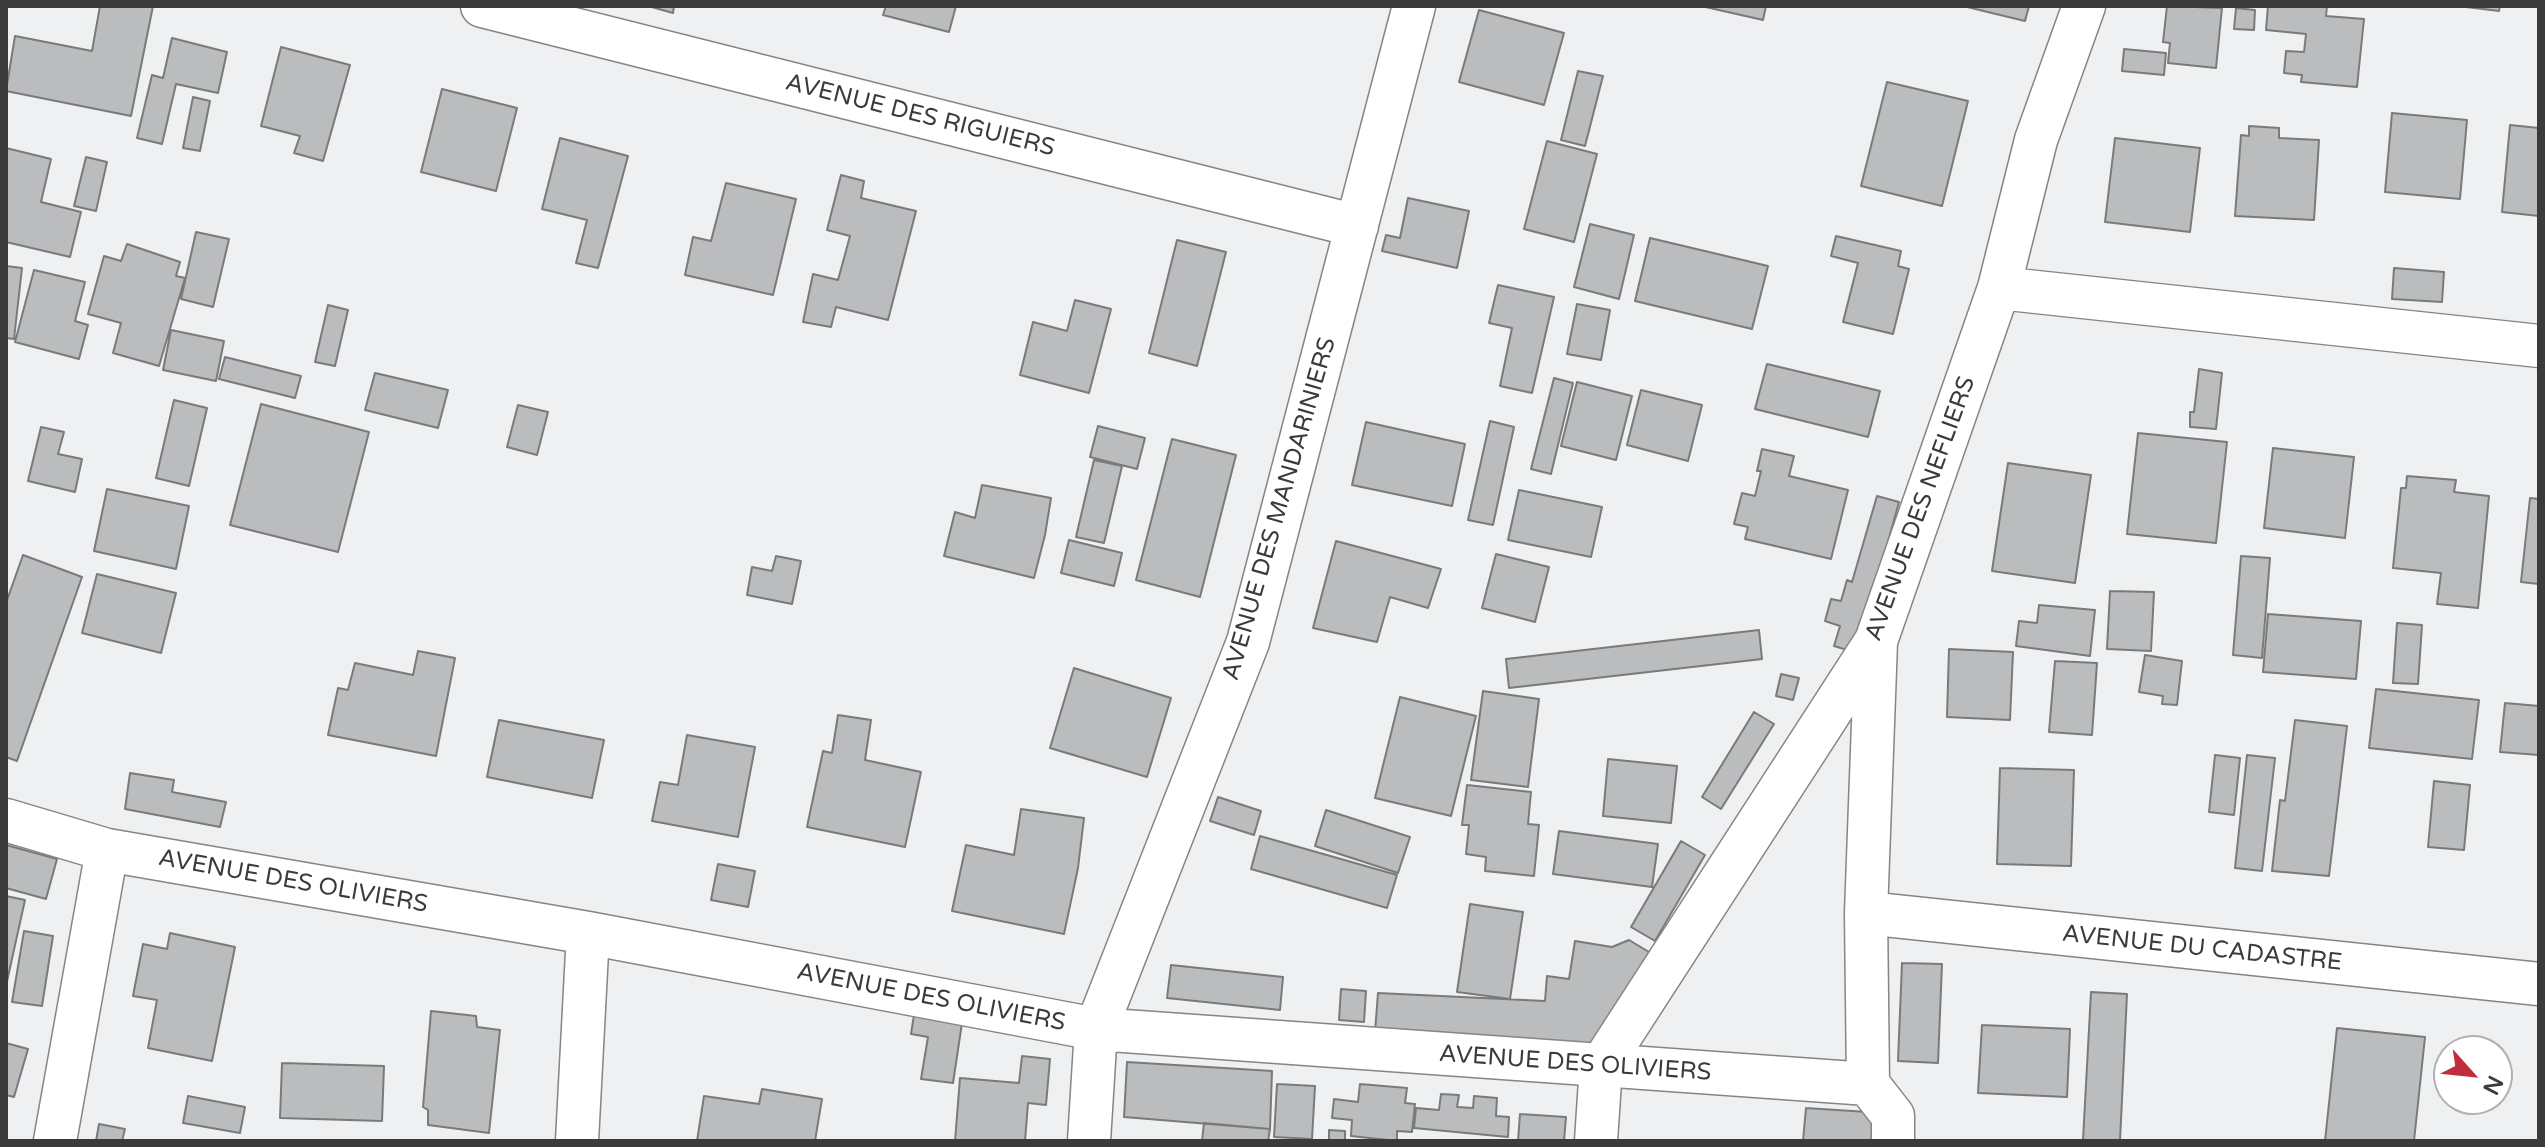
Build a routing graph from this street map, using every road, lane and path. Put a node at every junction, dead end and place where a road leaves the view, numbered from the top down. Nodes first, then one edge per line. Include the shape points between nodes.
1 (482, 6) edge
2 (1414, 6) edge
3 (2084, 6) edge
4 (1357, 226) junction
5 (1999, 288) junction
6 (2539, 346) edge
7 (1876, 641) junction
8 (6, 820) edge
9 (107, 850) junction
10 (1866, 913) junction
11 (588, 933) junction
12 (2539, 984) edge
13 (1096, 1029) junction
14 (1601, 1066) junction
15 (1868, 1084) junction
16 (55, 1141) edge
17 (577, 1141) edge
18 (1089, 1141) edge
19 (1596, 1141) edge
20 (1893, 1141) edge

1 - 4 street, AVENUE DES RIGUIERS
2 - 4 street, AVENUE DES MANDARINIERS
3 - 5 street, AVENUE DES NEFLIERS via 2036,140
4 - 13 street, AVENUE DES MANDARINIERS via 1248,642
5 - 6 street
5 - 7 street, AVENUE DES NEFLIERS
7 - 10 street
7 - 14 street, AVENUE DES NEFLIERS
8 - 9 street, AVENUE DES OLIVIERS
9 - 11 street, AVENUE DES OLIVIERS
9 - 16 street
10 - 12 street, AVENUE DU CADASTRE
10 - 15 street
11 - 13 street, AVENUE DES OLIVIERS
11 - 17 street
13 - 14 street, AVENUE DES OLIVIERS
13 - 18 street, AVENUE DES MANDARINIERS
14 - 15 street, AVENUE DES OLIVIERS
14 - 19 street, AVENUE DES NEFLIERS
15 - 20 street via 1893,1116

